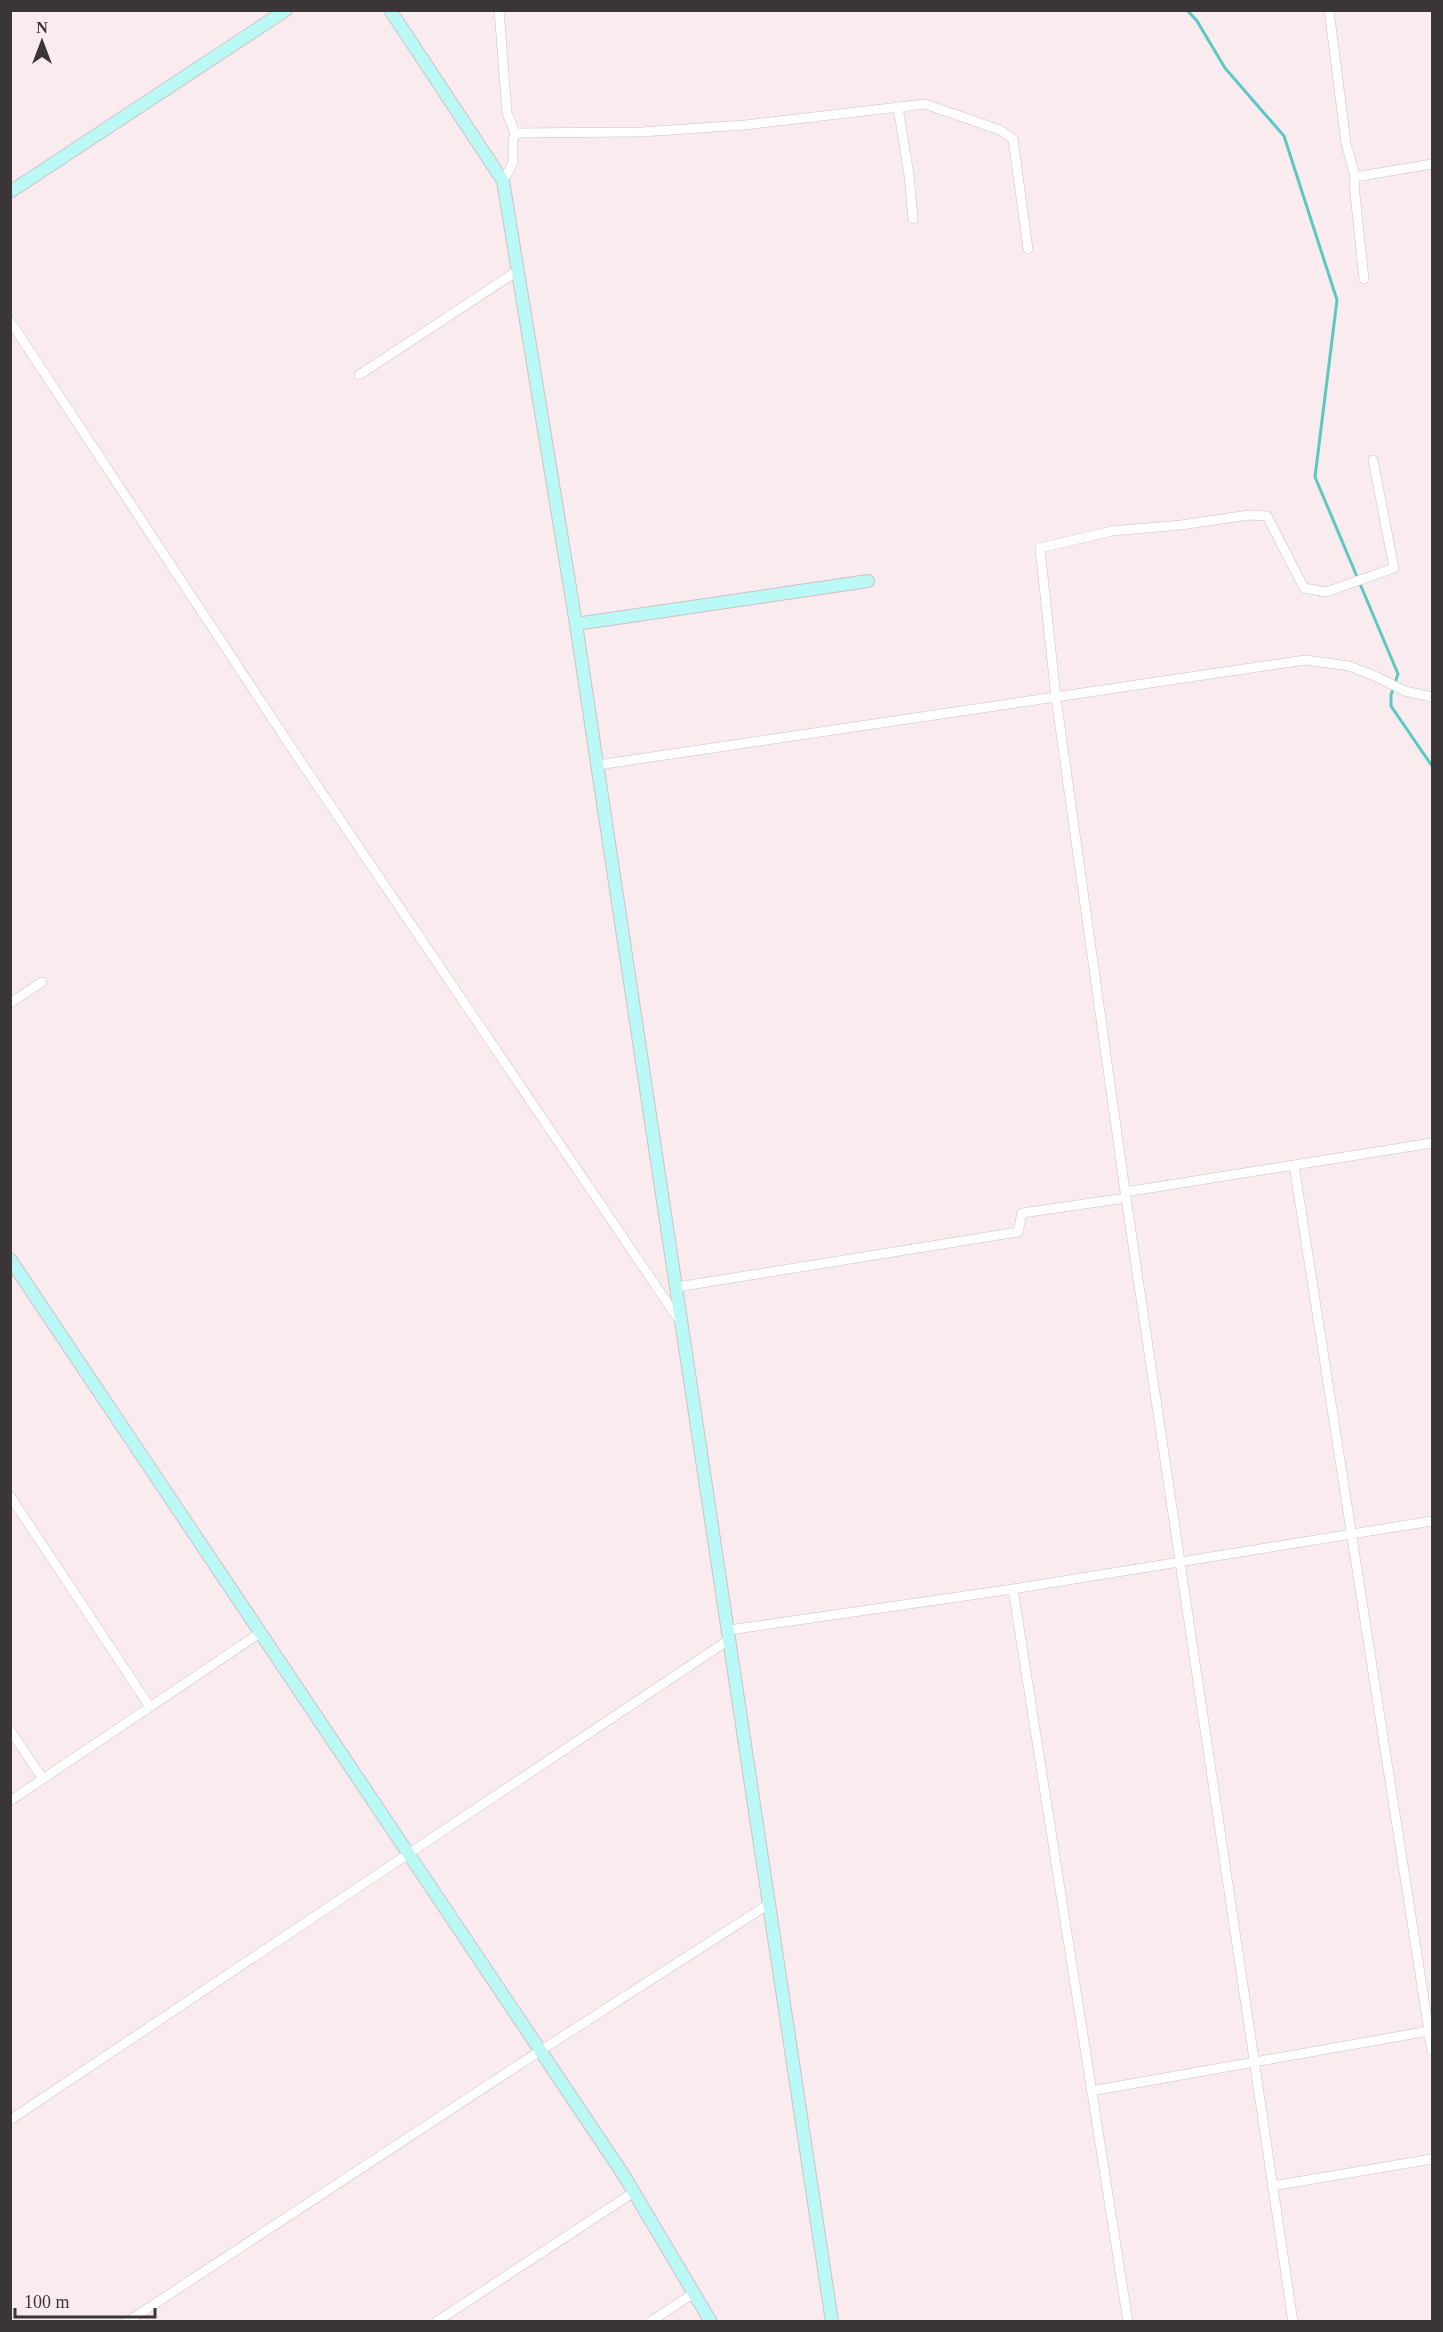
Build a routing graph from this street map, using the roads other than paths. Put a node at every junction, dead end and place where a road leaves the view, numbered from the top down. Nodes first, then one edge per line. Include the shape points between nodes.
1 (286, 10) edge
2 (390, 10) edge
3 (499, 10) edge
4 (1329, 10) edge
5 (898, 107) junction
6 (515, 133) junction
7 (1432, 164) edge
8 (1355, 177) junction
9 (503, 181) junction
10 (10, 192) edge
11 (913, 219) dead end
12 (1028, 249) dead end
13 (519, 270) junction
14 (1364, 279) dead end
15 (10, 321) edge
16 (358, 375) dead end
17 (1373, 460) dead end
18 (868, 581) dead end
19 (576, 624) junction
20 (1056, 698) junction
21 (1432, 698) edge
22 (598, 765) junction
23 (42, 982) dead end
24 (10, 1003) edge
25 (1432, 1143) edge
26 (1294, 1165) junction
27 (1126, 1195) junction
28 (10, 1259) edge
29 (676, 1287) junction
30 (682, 1324) junction
31 (10, 1496) edge
32 (1432, 1521) edge
33 (1353, 1534) junction
34 (1180, 1562) junction
35 (1012, 1589) junction
36 (260, 1633) junction
37 (730, 1634) junction
38 (150, 1707) junction
39 (10, 1730) edge
40 (43, 1779) junction
41 (10, 1801) edge
42 (408, 1854) junction
43 (769, 1904) junction
44 (1430, 2031) junction
45 (540, 2051) junction
46 (1432, 2051) edge
47 (1253, 2062) junction
48 (1091, 2091) junction
49 (10, 2120) edge
50 (1432, 2159) edge
51 (1272, 2186) junction
52 (634, 2192) junction
53 (694, 2293) junction
54 (127, 2322) edge
55 (436, 2322) edge
56 (650, 2322) edge
57 (711, 2322) edge
58 (832, 2322) edge
59 (1128, 2322) edge
60 (1293, 2322) edge

1 - 10 street
2 - 9 street
3 - 6 street via 507,113
4 - 8 street via 1346,143
5 - 6 street via 745,125 641,132
5 - 11 street
5 - 12 street via 925,104 1000,130 1013,139
6 - 9 street via 513,163
7 - 8 street
8 - 14 street
9 - 13 street
13 - 16 street
13 - 19 street
15 - 30 street via 291,747
17 - 20 street via 1394,568 1326,592 1304,588 1268,516 1112,531 1040,548
18 - 19 street
19 - 22 street
20 - 21 street via 1305,660 1348,666 1405,691
20 - 22 street
20 - 27 street
22 - 29 street
23 - 24 street
25 - 26 street
26 - 27 street
26 - 33 street
27 - 29 street via 1022,1212 1018,1232
27 - 34 street
28 - 36 street
29 - 30 street
30 - 37 street
31 - 38 street
32 - 33 street
33 - 34 street
33 - 44 street
34 - 35 street
34 - 47 street
35 - 37 street
35 - 48 street
36 - 38 street
36 - 42 street
37 - 42 street
37 - 43 street
38 - 40 street
39 - 40 street
40 - 41 street
42 - 45 street
42 - 49 street
43 - 45 street
43 - 58 street
44 - 46 street
44 - 47 street
45 - 52 street
45 - 54 street
47 - 48 street
47 - 51 street
48 - 59 street
50 - 51 street
51 - 60 street
52 - 53 street
52 - 55 street
53 - 56 street
53 - 57 street

